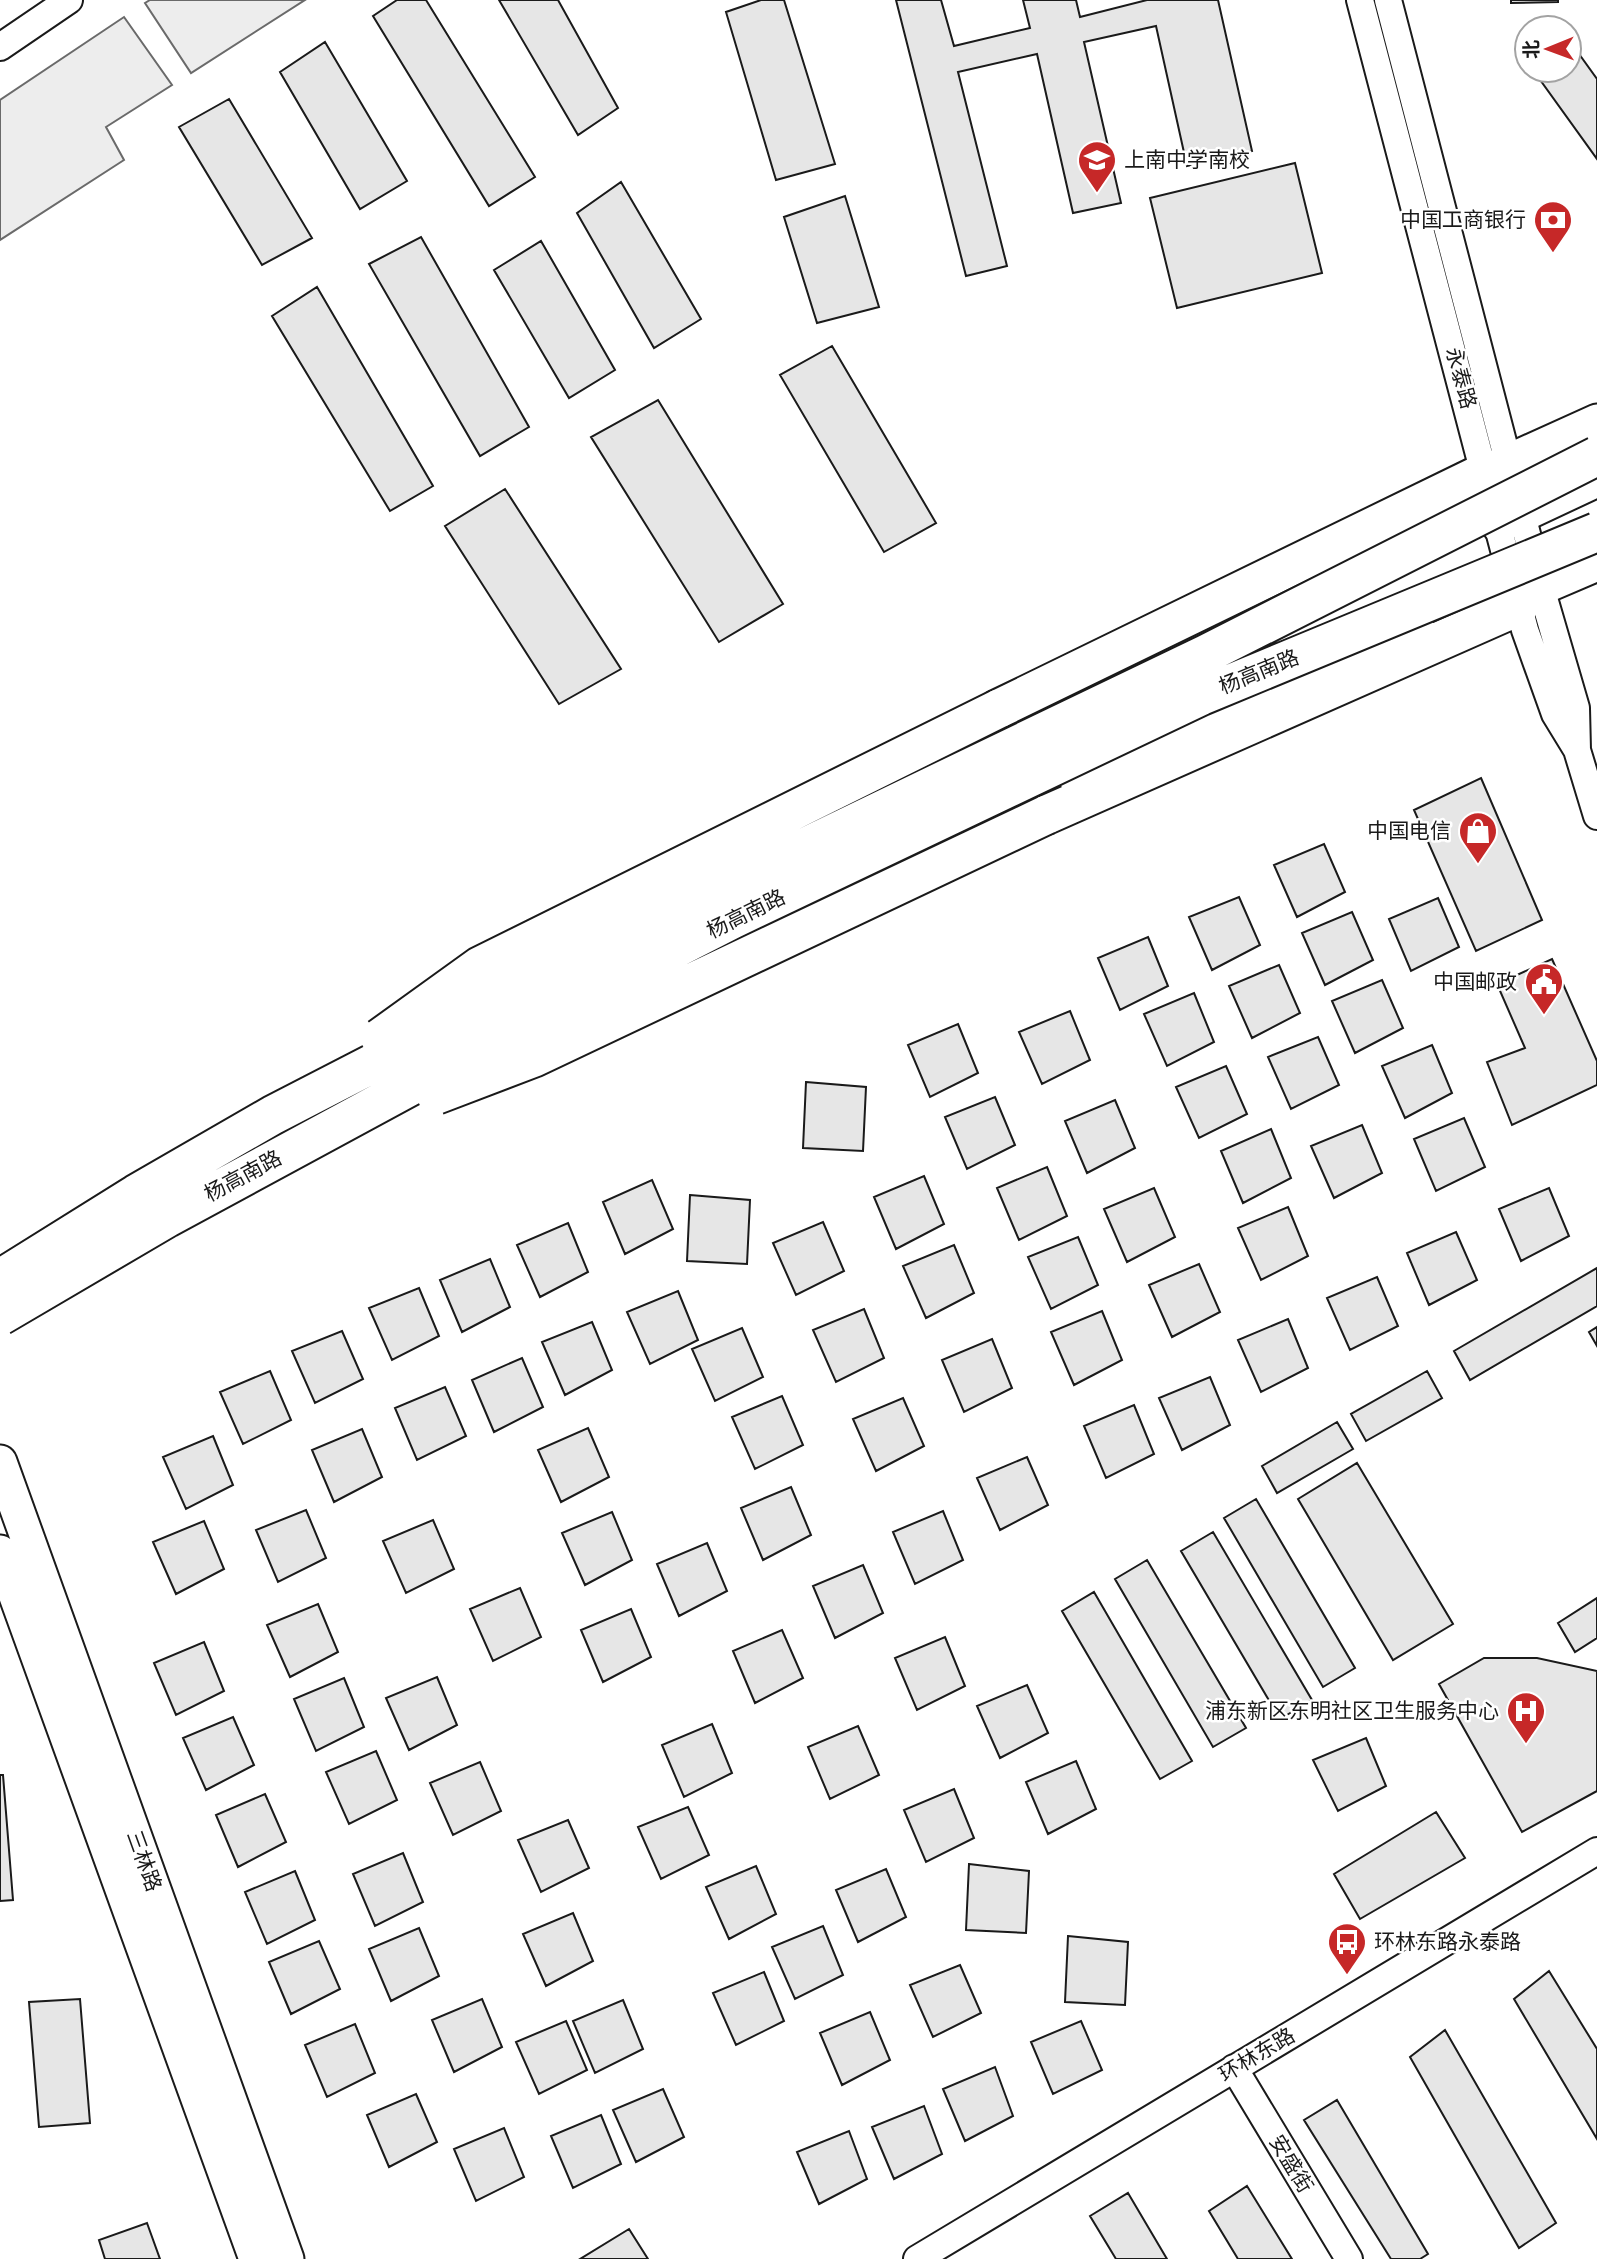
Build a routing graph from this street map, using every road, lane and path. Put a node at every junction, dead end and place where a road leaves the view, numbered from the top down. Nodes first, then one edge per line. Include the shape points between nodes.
1 (69, 0) edge
2 (1360, 0) edge
3 (1388, 0) edge
4 (0, 47) edge
5 (1597, 421) edge
6 (1597, 456) edge
7 (1494, 474) junction
8 (1597, 480) edge
9 (1597, 503) edge
10 (1513, 530) junction
11 (1597, 533) edge
12 (1597, 564) edge
13 (1525, 591) junction
14 (1219, 714) junction
15 (1272, 715) junction
16 (1597, 816) edge
17 (274, 1106) junction
18 (301, 1154) junction
19 (0, 1259) edge
20 (0, 1279) edge
21 (0, 1317) edge
22 (0, 1331) edge
23 (0, 1462) edge
24 (0, 1552) edge
25 (1597, 1851) edge
26 (1234, 2068) junction
27 (256, 2259) edge
28 (287, 2259) edge
29 (917, 2259) edge
30 (1349, 2259) edge

1 - 4 street
2 - 7 street, 永泰路
3 - 7 street, 永泰路
5 - 7 main road, 杨高南路
6 - 17 highway, 杨高南路, bridge via 1206,654
7 - 10 main road
7 - 17 main road, 杨高南路 via 548,949
7 - 17 highway, bridge via 1149,637 480,966
8 - 10 main road
9 - 10 main road
10 - 13 main road
11 - 18 highway, 杨高南路, bridge via 1201,696 733,919 481,1048
12 - 13 main road, 杨高南路
13 - 14 main road, 杨高南路
13 - 15 highway
13 - 16 street via 1555,714 1577,750
14 - 15 main road
14 - 18 main road, 杨高南路
15 - 18 highway, bridge via 533,1058
17 - 18 main road
17 - 19 main road, 杨高南路 via 148,1166
17 - 20 highway, 杨高南路, bridge
18 - 21 highway, 杨高南路, bridge via 167,1218
18 - 22 main road, 杨高南路
23 - 28 main road, 三林路
24 - 27 main road, 三林路
25 - 26 street, 环林东路
26 - 29 street, 环林东路
26 - 30 street, 安盛街

